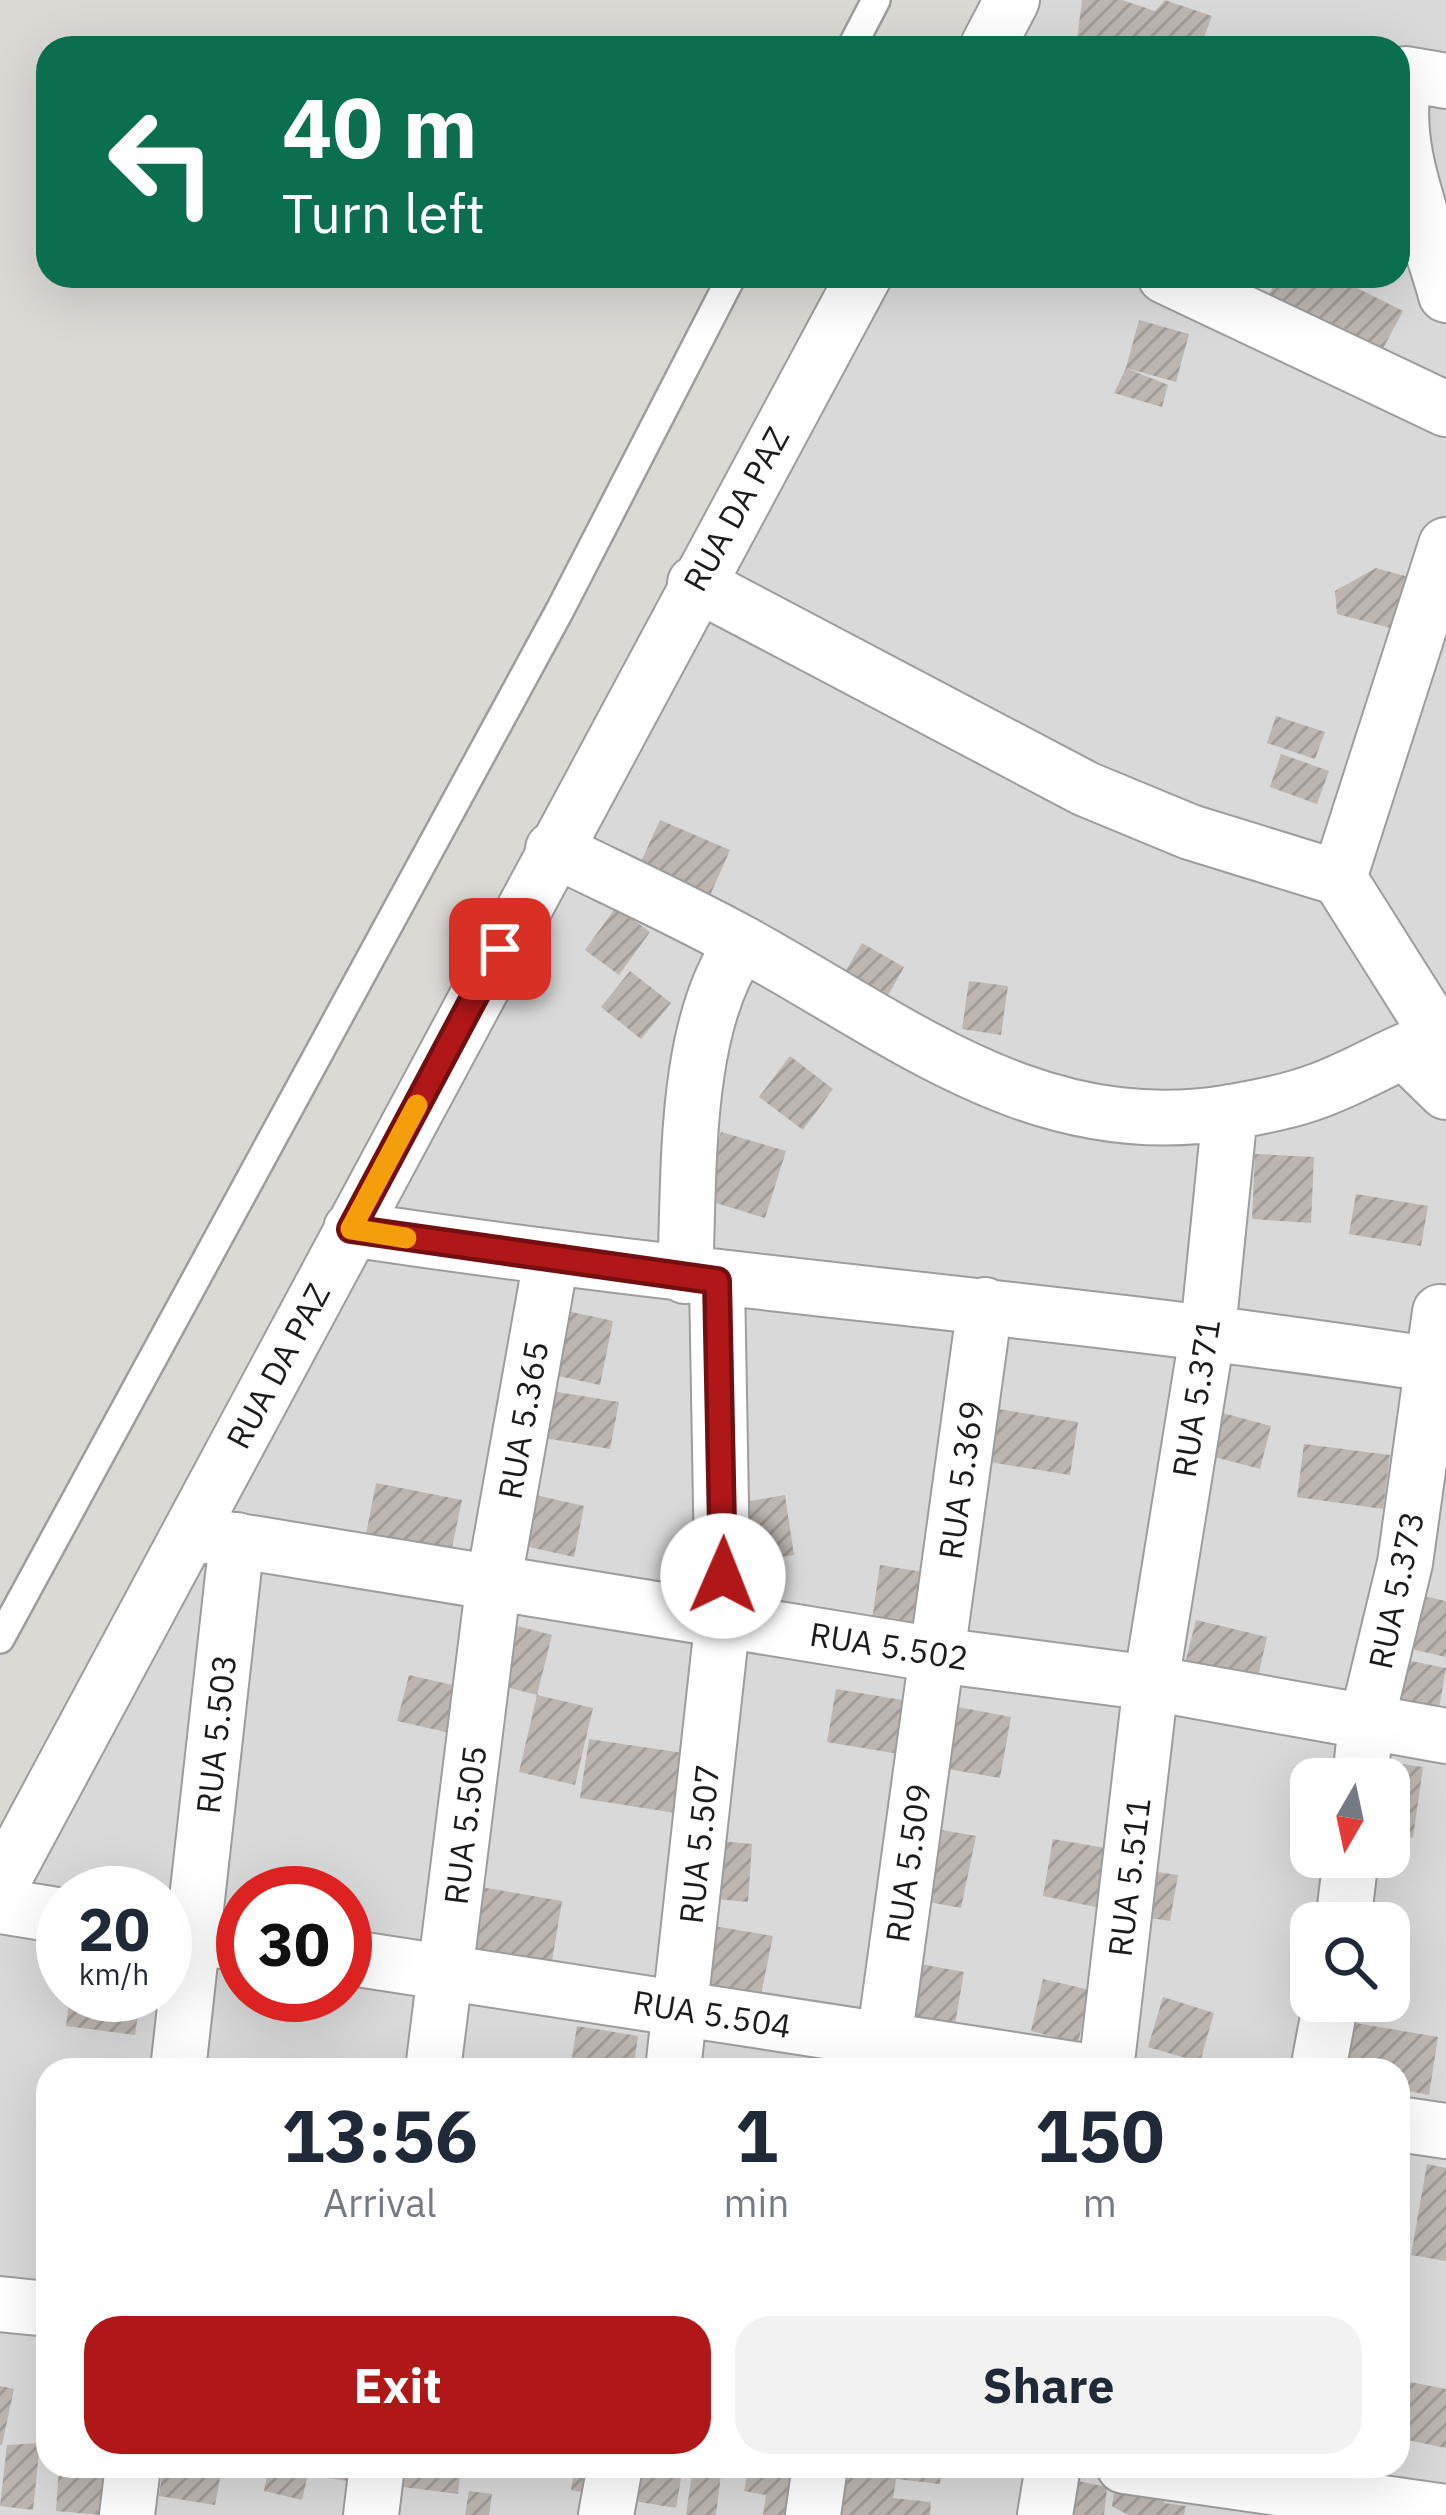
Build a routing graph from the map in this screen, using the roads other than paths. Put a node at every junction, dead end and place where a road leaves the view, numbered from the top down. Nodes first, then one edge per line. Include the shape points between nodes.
1 (877, 0) edge
2 (1012, 0) edge
3 (858, 36) edge
4 (993, 36) edge
5 (1410, 75) edge
6 (1446, 81) edge
7 (1410, 162) edge
8 (727, 288) edge
9 (857, 288) edge
10 (1190, 288) edge
11 (1446, 295) edge
12 (1446, 409) edge
13 (1446, 545) edge
14 (694, 583) junction
15 (553, 849) junction
16 (1339, 878) junction
17 (742, 943) junction
18 (1431, 1043) edge
19 (1446, 1092) edge
20 (1230, 1112) junction
21 (351, 1229) junction
22 (550, 1260) junction
23 (701, 1278) junction
24 (985, 1305) junction
25 (1208, 1330) junction
26 (214, 1536) junction
27 (494, 1580) junction
28 (723, 1617) junction
29 (0, 1640) edge
30 (937, 1655) junction
31 (1151, 1683) junction
32 (1366, 1724) junction
33 (1446, 1736) edge
34 (1362, 1758) edge
35 (0, 1886) edge
36 (0, 1906) edge
37 (36, 1912) edge
38 (200, 1938) edge
39 (372, 1960) edge
40 (448, 1970) junction
41 (681, 2010) junction
42 (1327, 2022) edge
43 (882, 2055) edge
44 (180, 2058) edge
45 (436, 2058) edge
46 (675, 2058) edge
47 (921, 2058) edge
48 (1107, 2058) edge
49 (1320, 2058) edge
50 (1410, 2126) edge
51 (1446, 2131) edge
52 (0, 2304) edge
53 (36, 2308) edge
54 (132, 2478) edge
55 (375, 2478) edge
56 (613, 2478) edge
57 (818, 2478) edge
58 (1051, 2478) edge
59 (1206, 2478) edge
60 (1281, 2489) edge
61 (1446, 2512) edge
62 (127, 2515) edge
63 (370, 2515) edge
64 (606, 2515) edge
65 (813, 2515) edge
66 (1045, 2515) edge

1 - 3 lane
2 - 4 street
5 - 6 street
7 - 11 street
8 - 29 lane
9 - 14 street, RUA DA PAZ
10 - 12 street
13 - 16 street
14 - 15 street, RUA DA PAZ
14 - 16 street via 1086,789 1190,832
15 - 17 street
15 - 21 street, RUA DA PAZ
16 - 18 street
17 - 20 street via 905,1042 1016,1093 1154,1119
17 - 23 street, RUA 5.507 via 715,992 695,1097
18 - 19 street
18 - 20 street via 1316,1092
20 - 25 street, RUA 5.371
21 - 22 street
21 - 26 street, RUA DA PAZ
22 - 23 street
22 - 27 street, RUA 5.365
23 - 24 street
23 - 28 street, RUA 5.507
24 - 25 street
24 - 30 street, RUA 5.369
25 - 31 street, RUA 5.371
25 - 32 street, RUA 5.373 via 1437,1339 1406,1563
26 - 27 street, RUA 5.502
26 - 35 street, RUA DA PAZ
26 - 38 street, RUA 5.503
27 - 28 street, RUA 5.502
27 - 40 street, RUA 5.505
28 - 30 street, RUA 5.502
28 - 41 street, RUA 5.507
30 - 31 street, RUA 5.502
30 - 43 street, RUA 5.509
31 - 32 street, RUA 5.502
31 - 48 street, RUA 5.511
32 - 33 street, RUA 5.502
32 - 34 street, RUA 5.373
36 - 37 street
38 - 44 street, RUA 5.503
39 - 40 street, RUA 5.504
40 - 41 street, RUA 5.504
40 - 45 street, RUA 5.505
41 - 43 street, RUA 5.504
41 - 46 street, RUA 5.507
42 - 49 street
43 - 47 street, RUA 5.504
50 - 51 street
52 - 53 street
54 - 62 street
55 - 63 street
56 - 64 street
57 - 65 street
58 - 66 street
59 - 60 street
60 - 61 street

